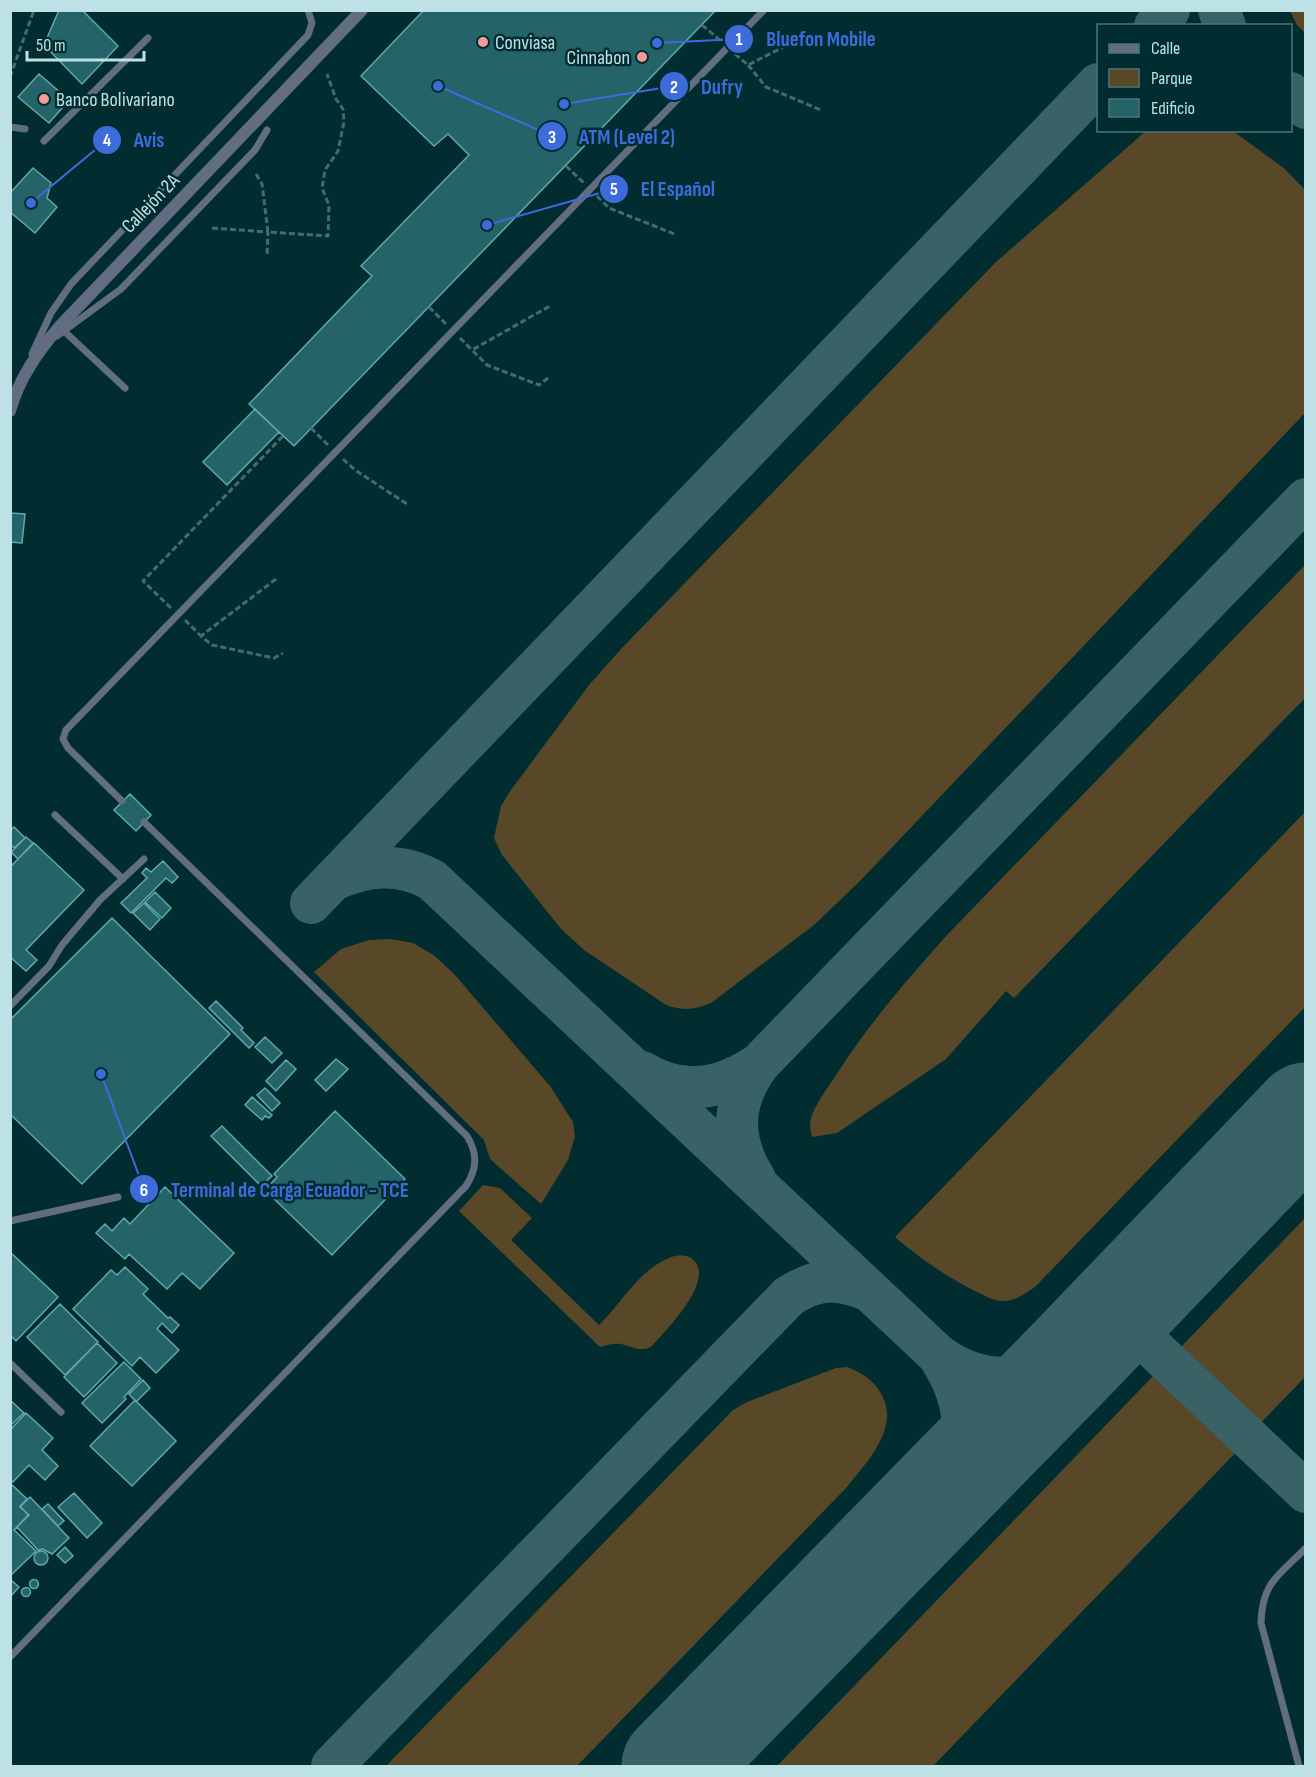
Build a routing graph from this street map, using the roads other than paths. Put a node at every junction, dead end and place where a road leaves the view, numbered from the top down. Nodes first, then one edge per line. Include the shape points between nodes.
1 (308, 10) edge
2 (362, 10) edge
3 (764, 10) edge
4 (148, 38) dead end
5 (10, 127) edge
6 (25, 129) dead end
7 (267, 130) dead end
8 (44, 141) dead end
9 (64, 331) junction
10 (42, 346) junction
11 (18, 387) junction
12 (125, 388) dead end
13 (10, 411) edge
14 (122, 801) dead end
15 (55, 815) dead end
16 (144, 822) dead end
17 (144, 859) dead end
18 (123, 879) junction
19 (10, 1005) edge
20 (118, 1197) dead end
21 (10, 1221) edge
22 (10, 1363) edge
23 (61, 1412) dead end
24 (1305, 1548) edge
25 (10, 1657) edge
26 (1299, 1767) edge

1 - 11 lane via 312,23 308,35 61,297
2 - 10 street, Callejón 2A
3 - 14 lane via 66,730 63,739 68,748
4 - 8 lane
5 - 6 lane
7 - 9 lane via 255,150 122,289
9 - 10 lane
9 - 12 lane
10 - 11 street, Callejón 2A
11 - 13 street, Callejón 2A
15 - 18 lane
16 - 25 lane via 467,1136 473,1146 475,1167 466,1186
17 - 18 lane
18 - 19 lane via 100,900 49,966
20 - 21 lane
22 - 23 lane
24 - 26 lane via 1267,1587 1262,1604 1262,1623

